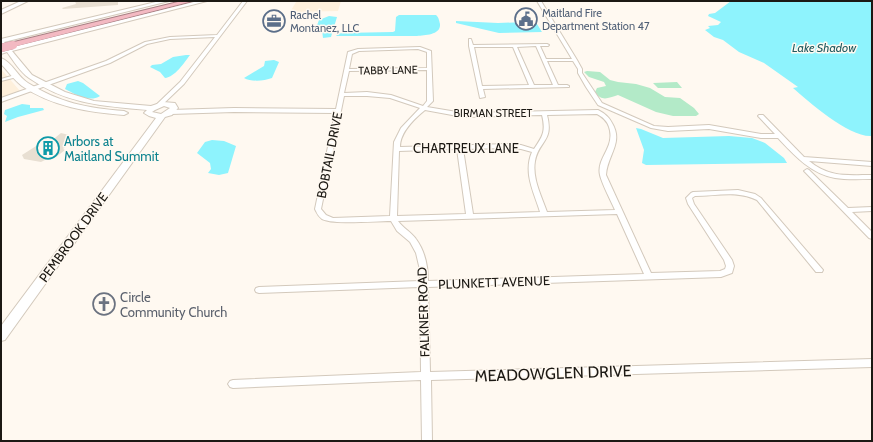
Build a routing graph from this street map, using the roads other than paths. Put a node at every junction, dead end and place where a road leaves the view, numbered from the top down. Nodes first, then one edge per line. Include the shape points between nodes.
1 (18, 1) edge
2 (25, 1) edge
3 (166, 1) edge
4 (172, 1) edge
5 (177, 1) edge
6 (189, 1) edge
7 (204, 1) edge
8 (245, 1) edge
9 (537, 1) edge
10 (1, 8) edge
11 (1, 12) edge
12 (113, 14) junction
13 (104, 26) junction
14 (217, 38) junction
15 (470, 40) dead end
16 (1, 43) edge
17 (537, 45) junction
18 (547, 45) dead end
19 (471, 46) junction
20 (515, 46) junction
21 (6, 48) edge
22 (572, 58) junction
23 (543, 59) junction
24 (1, 60) edge
25 (430, 69) junction
26 (347, 70) junction
27 (15, 76) junction
28 (1, 80) edge
29 (182, 83) junction
30 (47, 86) junction
31 (556, 86) junction
32 (567, 86) dead end
33 (532, 87) junction
34 (480, 88) junction
35 (36, 90) junction
36 (342, 95) junction
37 (482, 97) dead end
38 (1, 100) edge
39 (94, 103) junction
40 (1, 104) edge
41 (172, 108) junction
42 (425, 108) junction
43 (87, 110) junction
44 (152, 110) junction
45 (338, 111) junction
46 (544, 113) junction
47 (162, 116) junction
48 (761, 116) dead end
49 (780, 136) junction
50 (145, 137) junction
51 (460, 147) junction
52 (397, 149) junction
53 (535, 151) junction
54 (804, 159) junction
55 (872, 164) edge
56 (807, 171) dead end
57 (872, 177) edge
58 (872, 209) edge
59 (845, 210) junction
60 (620, 212) junction
61 (544, 214) junction
62 (470, 216) junction
63 (393, 219) junction
64 (872, 236) edge
65 (819, 270) dead end
66 (649, 277) junction
67 (424, 284) junction
68 (259, 290) dead end
69 (1, 336) edge
70 (872, 363) edge
71 (426, 376) junction
72 (233, 384) dead end
73 (427, 441) edge

1 - 10 street
2 - 11 street
3 - 12 street
4 - 12 highway
5 - 21 highway
6 - 13 highway
6 - 21 highway
7 - 13 street
8 - 14 street
9 - 22 street
12 - 16 street
13 - 21 street
14 - 29 street
14 - 30 street via 170,38 146,43 108,62
15 - 19 street
16 - 21 highway, bridge
17 - 18 street
17 - 20 street
17 - 23 street
19 - 20 street
19 - 34 street
20 - 33 street
21 - 30 street via 30,76
22 - 23 street
22 - 49 street via 600,104 645,124 657,128 710,126 761,136
23 - 31 street
24 - 27 street
25 - 26 street, TABBY LANE
25 - 26 street, BOBTAIL DRIVE via 428,51 424,49 371,49 350,53
25 - 42 street, BOBTAIL DRIVE via 431,97
26 - 36 street, BOBTAIL DRIVE
27 - 28 street
27 - 35 street
29 - 41 street
29 - 44 street
30 - 35 street
30 - 39 street via 71,97
31 - 32 street
31 - 33 street
33 - 34 street
34 - 37 street
35 - 38 street
35 - 40 street
35 - 43 street via 62,103
36 - 42 street, BIRMAN STREET via 367,94 391,97
36 - 45 street, BOBTAIL DRIVE
39 - 43 street
39 - 44 street
41 - 44 street
41 - 45 street
41 - 47 street
42 - 46 street, BIRMAN STREET via 463,115
42 - 52 street via 403,129 397,142
43 - 44 street via 110,113
44 - 47 street
44 - 50 street, PEMBROOK DRIVE
45 - 63 street, BOBTAIL DRIVE via 318,209 320,214 333,220
46 - 53 street via 548,131
46 - 60 street, BIRMAN STREET via 598,112 607,118 616,135 602,171
47 - 50 street, PEMBROOK DRIVE
48 - 49 street
49 - 54 street
50 - 69 street, PEMBROOK DRIVE
51 - 52 street, CHARTREUX LANE
51 - 53 street, CHARTREUX LANE via 509,146
51 - 62 street
52 - 63 street
53 - 61 street via 531,169
54 - 55 street
54 - 57 street via 818,171 830,175
56 - 59 street
58 - 59 street
59 - 64 street
60 - 61 street, BOBTAIL DRIVE
60 - 66 street
61 - 62 street, BOBTAIL DRIVE
62 - 63 street, BOBTAIL DRIVE
63 - 67 street, FALKNER ROAD via 413,240 420,253
65 - 66 street, PLUNKETT AVENUE via 753,195 742,192 693,194 690,198 691,204 728,260 729,271 721,274
66 - 67 street, PLUNKETT AVENUE
67 - 68 street, PLUNKETT AVENUE
67 - 71 street, FALKNER ROAD
70 - 71 street, MEADOWGLEN DRIVE
71 - 72 street, MEADOWGLEN DRIVE
71 - 73 street, FALKNER ROAD

